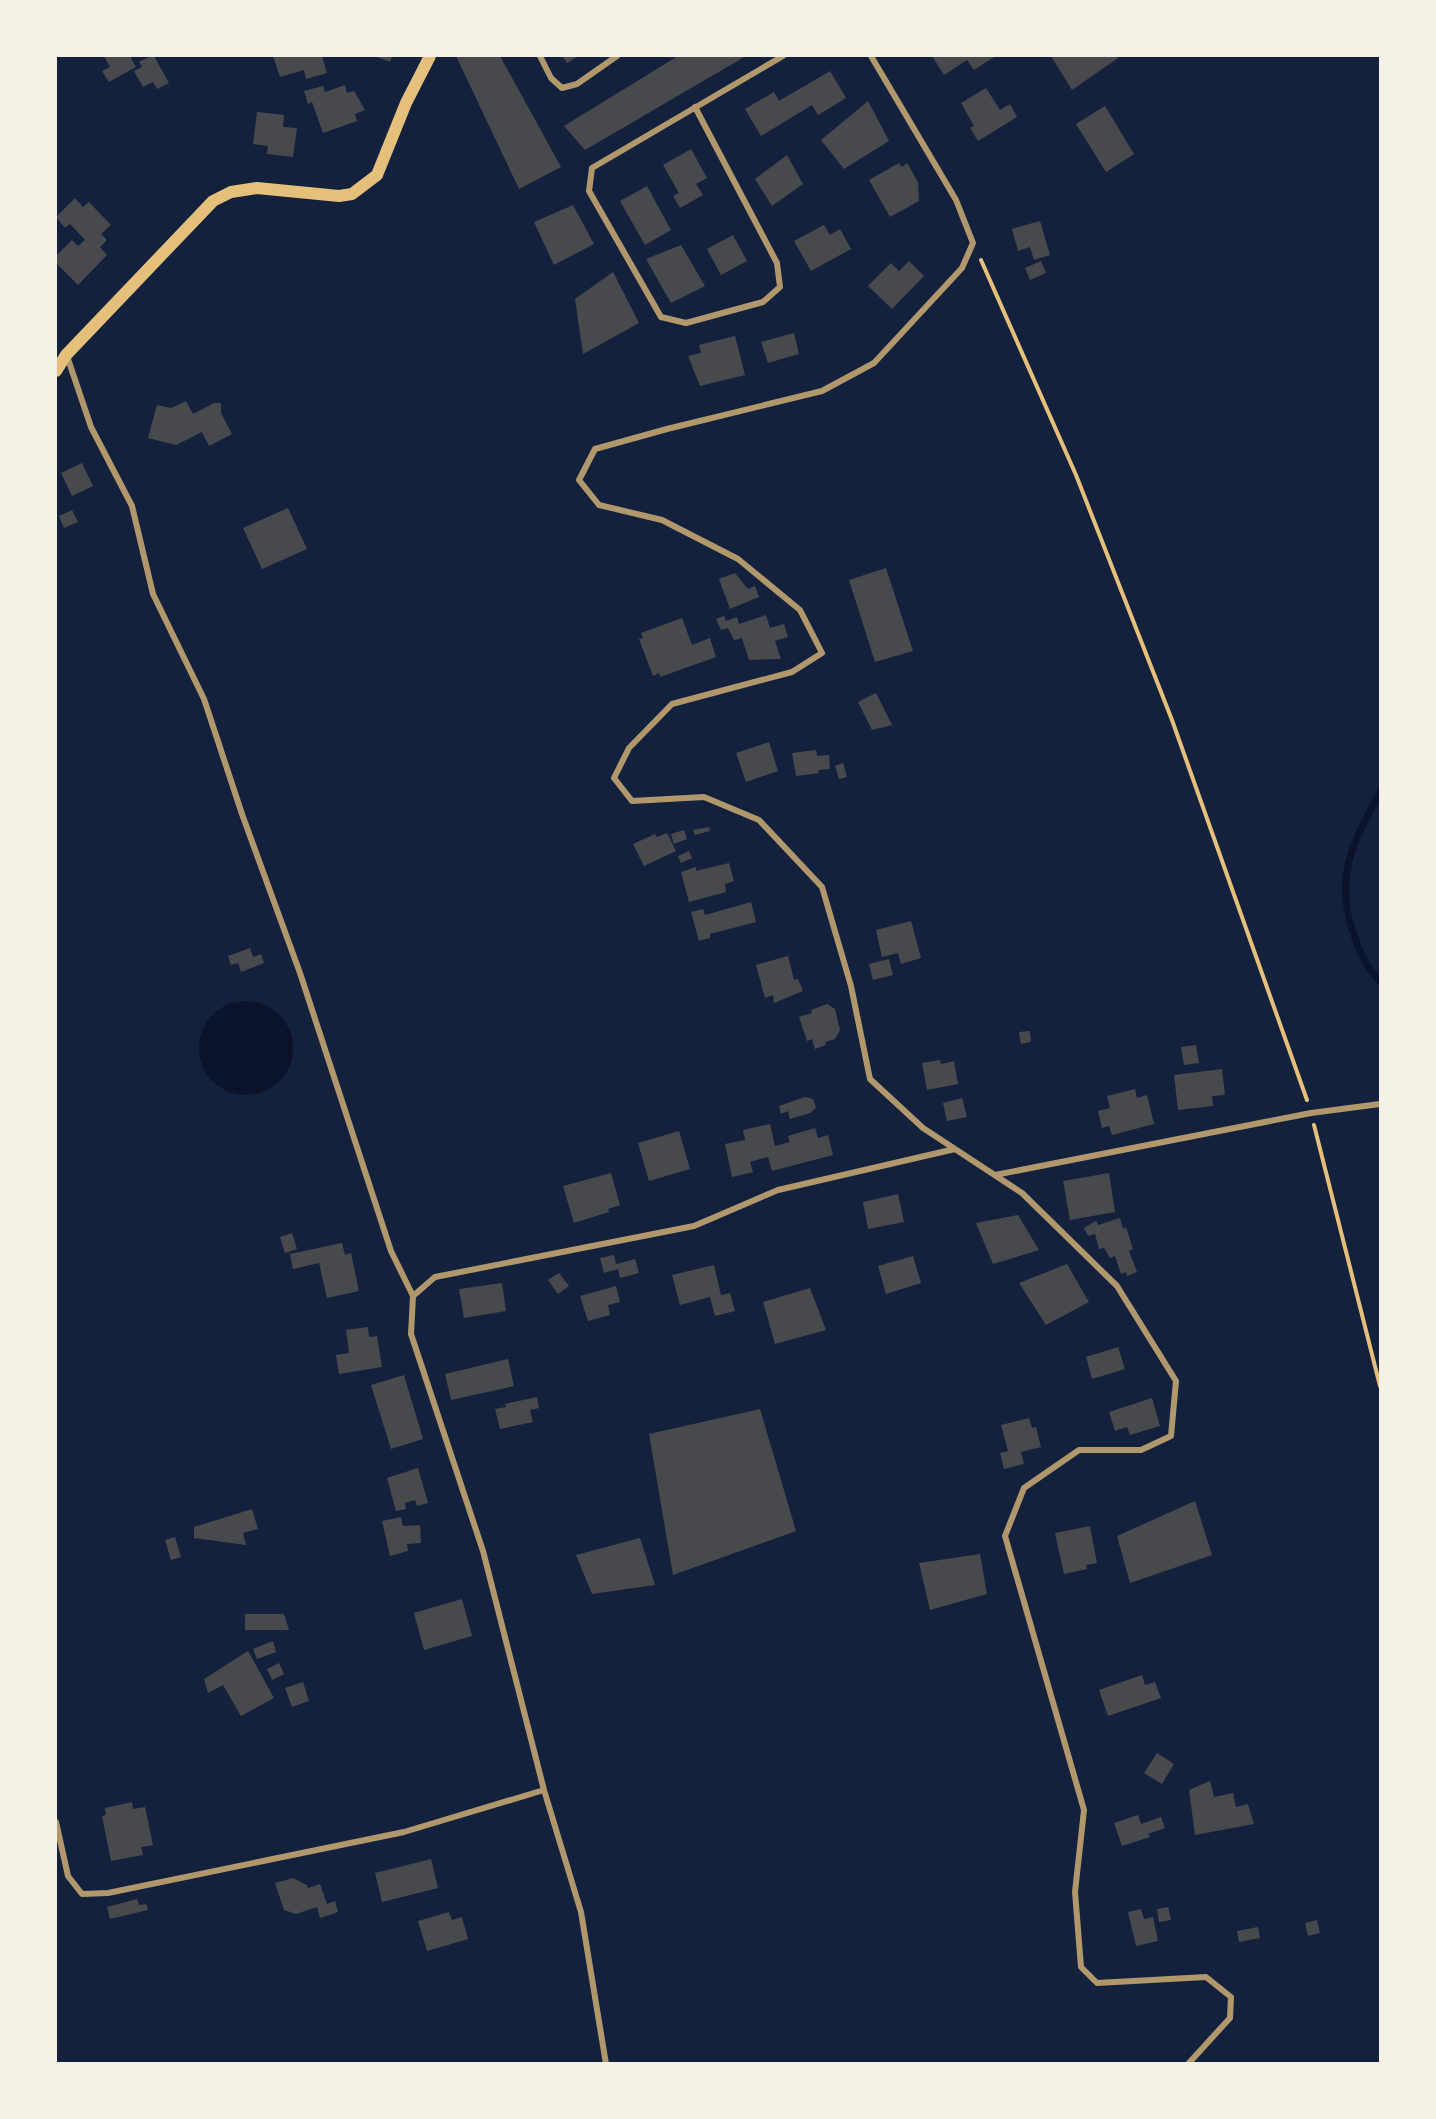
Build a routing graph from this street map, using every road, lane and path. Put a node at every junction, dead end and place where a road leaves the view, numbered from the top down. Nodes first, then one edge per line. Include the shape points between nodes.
1 (430, 56) edge
2 (540, 56) edge
3 (617, 56) edge
4 (783, 56) edge
5 (871, 56) edge
6 (695, 107) junction
7 (973, 243) junction
8 (66, 356) junction
9 (56, 371) edge
10 (1380, 1104) edge
11 (1311, 1113) junction
12 (955, 1149) junction
13 (995, 1175) junction
14 (413, 1296) junction
15 (1380, 1386) edge
16 (544, 1790) junction
17 (56, 1822) edge
18 (606, 2064) edge
19 (1188, 2064) edge

1 - 8 main road via 377,175 352,194 257,188 231,192 213,201
2 - 3 street via 551,78 562,88 577,84
4 - 6 street
5 - 7 street via 956,200
6 - 6 street via 592,168 590,191 661,317 686,323 763,302 780,287 777,263
7 - 11 path via 1085,497 1172,720
7 - 12 street via 962,268 874,363 822,391 595,449 579,480 599,505 662,519 738,559 800,610 822,653 792,672 672,704 629,748 614,778 632,801 704,797 759,820 822,887 851,986 870,1079 923,1128
8 - 9 main road
8 - 14 street via 91,427 132,506 153,594 204,699 300,973 391,1251
10 - 11 street
11 - 13 street
11 - 15 path
12 - 13 street
12 - 14 street via 778,1190 694,1226 435,1277
13 - 19 street via 1022,1193 1117,1286 1176,1381 1171,1436 1141,1450 1079,1450 1024,1488 1005,1536 1084,1810 1075,1892 1081,1966 1097,1983 1206,1977 1231,1997 1230,2018
14 - 16 street via 411,1334 483,1551
16 - 17 street via 404,1832 108,1893 82,1894 68,1876
16 - 18 street via 581,1912

